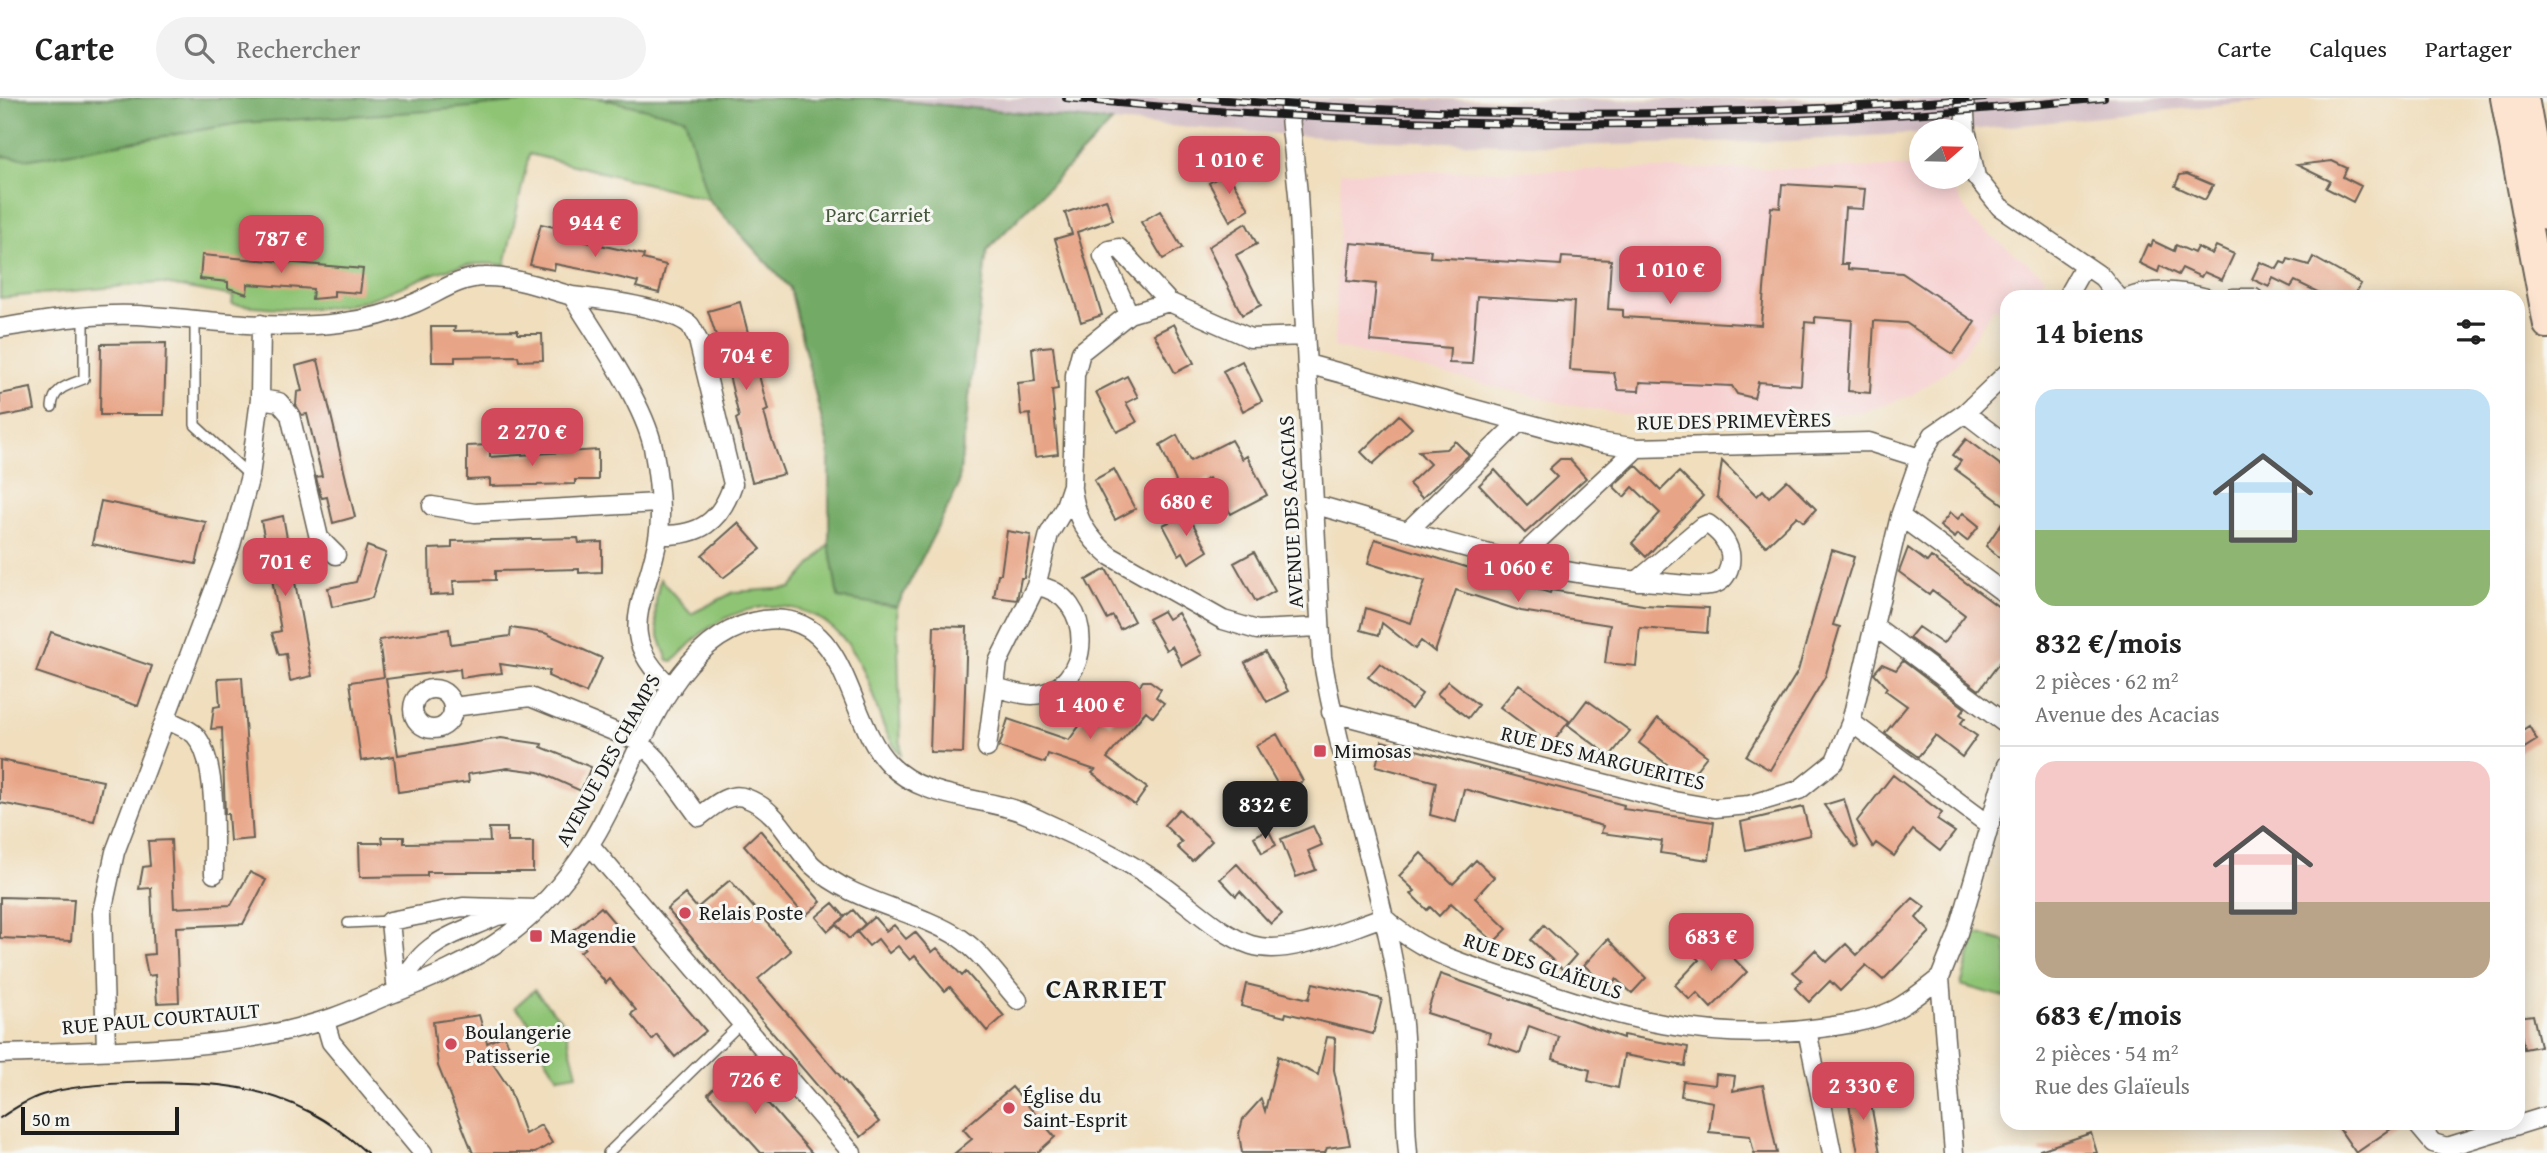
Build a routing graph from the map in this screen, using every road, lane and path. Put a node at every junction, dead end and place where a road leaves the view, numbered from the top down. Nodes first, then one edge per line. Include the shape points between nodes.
1 (1288, 98) edge
2 (1964, 98) edge
3 (2504, 98) edge
4 (2525, 98) edge
5 (1966, 119) edge
6 (1979, 181) edge
7 (2547, 216) edge
8 (2084, 266) junction
9 (2070, 290) edge
10 (2113, 290) edge
11 (572, 296) junction
12 (1168, 302) junction
13 (1129, 314) junction
14 (84, 316) junction
15 (195, 320) junction
16 (261, 324) junction
17 (2547, 325) edge
18 (0, 328) edge
19 (1305, 336) junction
20 (1307, 364) junction
21 (2000, 380) edge
22 (260, 399) junction
23 (52, 407) dead end
24 (1965, 413) junction
25 (1519, 422) junction
26 (2000, 440) edge
27 (1637, 448) junction
28 (1920, 458) junction
29 (250, 476) junction
30 (1072, 485) junction
31 (658, 503) junction
32 (1314, 503) junction
33 (432, 506) dead end
34 (1900, 516) junction
35 (1410, 529) junction
36 (659, 535) junction
37 (335, 555) dead end
38 (1516, 561) junction
39 (1637, 582) junction
40 (1036, 586) junction
41 (2000, 590) edge
42 (1873, 625) junction
43 (1319, 626) junction
44 (995, 687) junction
45 (672, 688) junction
46 (453, 706) dead end
47 (1331, 712) junction
48 (166, 719) junction
49 (2000, 720) edge
50 (1851, 722) junction
51 (640, 742) junction
52 (986, 748) dead end
53 (2000, 787) edge
54 (1988, 824) junction
55 (590, 845) junction
56 (214, 874) dead end
57 (537, 909) junction
58 (1383, 917) junction
59 (390, 920) junction
60 (348, 923) dead end
61 (1940, 978) junction
62 (397, 992) junction
63 (1018, 1000) dead end
64 (325, 1021) junction
65 (740, 1024) junction
66 (1807, 1030) junction
67 (106, 1049) junction
68 (0, 1054) edge
69 (2547, 1116) edge
70 (2525, 1123) edge
71 (2422, 1130) edge
72 (2502, 1130) edge
73 (423, 1153) edge
74 (608, 1153) edge
75 (852, 1153) edge
76 (1408, 1153) edge
77 (1832, 1153) edge
78 (1954, 1153) edge

1 - 19 street, AVENUE DES ACACIAS
2 - 5 street
3 - 17 main road
4 - 7 main road
6 - 8 street via 2000,207
8 - 9 street
8 - 10 street
11 - 16 street via 484,277 458,282 383,314 337,323
11 - 31 street via 623,379 652,443
11 - 36 street via 674,316 690,326 698,340 733,484 726,505 702,529 683,536
12 - 13 street
12 - 13 street via 1119,248 1110,250 1103,256
12 - 19 street via 1250,338
13 - 30 street via 1081,352 1075,375
14 - 15 street
14 - 18 street
14 - 23 lane via 84,379 61,388
15 - 16 street
15 - 29 lane via 195,425
16 - 22 street
19 - 20 street, AVENUE DES ACACIAS
20 - 25 street, RUE DES PRIMEVÈRES
20 - 32 street, AVENUE DES ACACIAS
21 - 24 street
22 - 29 street
22 - 37 street via 279,402 290,415 319,538
24 - 26 street
24 - 28 street via 1933,435
25 - 27 street, RUE DES PRIMEVÈRES
25 - 35 street
27 - 28 street, RUE DES PRIMEVÈRES via 1869,442
27 - 38 street
28 - 34 street, RUE DES MARGUERITES
29 - 48 street via 231,545
30 - 40 street via 1049,534
30 - 43 street via 1080,522 1094,542 1155,582 1223,620 1257,630
31 - 33 street via 475,513
31 - 36 street
32 - 35 street
32 - 43 street, AVENUE DES ACACIAS
34 - 41 street
34 - 42 street, RUE DES MARGUERITES
35 - 38 street
36 - 45 street via 635,618 642,655
38 - 39 street
39 - 39 street via 1700,527 1708,524 1720,532 1728,546 1731,563 1726,576 1712,585
40 - 44 street via 1002,650
40 - 44 street via 1063,597 1078,618 1082,640 1075,667 1062,684 1046,692 1032,695
42 - 49 street
42 - 50 street, RUE DES MARGUERITES
43 - 47 street, AVENUE DES ACACIAS
44 - 52 street
45 - 51 street, AVENUE DES CHAMPS
45 - 58 street, AVENUE DES CHAMPS via 717,636 764,620 793,624 820,638 838,660 869,738 887,763 915,783 949,795 1008,805 1106,850 1251,945 1285,948
46 - 51 street via 530,697
47 - 50 street, RUE DES MARGUERITES via 1715,808 1749,805 1799,790 1835,761
47 - 58 street, AVENUE DES ACACIAS
48 - 56 street via 194,734 204,752 210,774
48 - 67 street via 114,852 102,912
50 - 54 street
51 - 55 street, AVENUE DES CHAMPS
51 - 63 street via 699,817 723,799 743,796 771,811 811,864 854,893 959,938
53 - 54 street
54 - 61 street via 1958,933
55 - 57 street, AVENUE DES CHAMPS
55 - 65 street
57 - 59 street via 463,907
57 - 62 street, AVENUE DES CHAMPS via 470,960
57 - 62 street via 497,916 433,944 411,965
58 - 66 street, RUE DES GLAÏEULS via 1405,938 1445,956 1597,1011 1727,1034
58 - 76 street, AVENUE DES ACACIAS via 1402,1016
59 - 60 lane
59 - 62 street
61 - 66 street, RUE DES GLAÏEULS via 1891,1012
61 - 78 street
62 - 64 street, AVENUE DES CHAMPS
64 - 67 street, RUE PAUL COURTAULT via 221,1041
64 - 73 street via 331,1042
65 - 74 lane
65 - 75 street
66 - 77 street
67 - 68 street, RUE PAUL COURTAULT
69 - 70 street
71 - 72 street via 2433,1143 2447,1147

